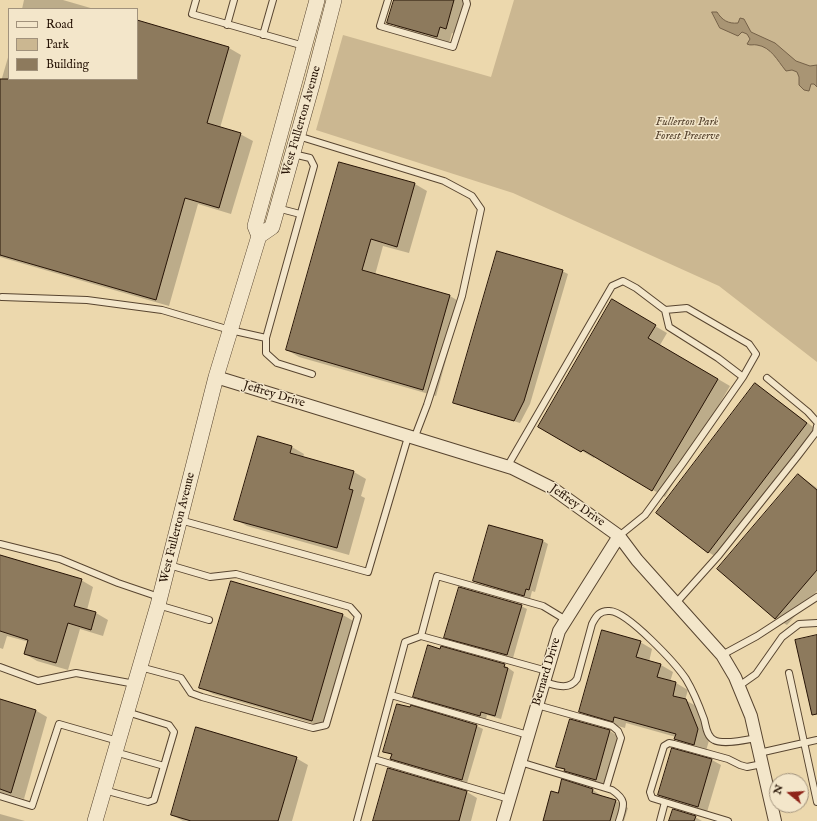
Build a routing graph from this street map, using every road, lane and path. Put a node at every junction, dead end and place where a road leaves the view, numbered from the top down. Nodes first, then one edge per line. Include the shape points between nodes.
1 (196, 0) edge
2 (234, 0) edge
3 (274, 0) edge
4 (317, 0) edge
5 (334, 0) edge
6 (388, 0) edge
7 (466, 0) edge
8 (227, 25) junction
9 (263, 35) junction
10 (304, 46) junction
11 (298, 136) junction
12 (293, 154) junction
13 (277, 208) junction
14 (300, 214) junction
15 (259, 236) junction
16 (2, 297) dead end
17 (665, 310) junction
18 (230, 330) junction
19 (266, 338) junction
20 (312, 374) dead end
21 (743, 377) junction
22 (216, 378) junction
23 (767, 378) dead end
24 (817, 422) edge
25 (817, 426) edge
26 (411, 438) junction
27 (507, 467) junction
28 (180, 520) junction
29 (619, 536) junction
30 (0, 544) edge
31 (168, 565) junction
32 (817, 597) edge
33 (159, 601) junction
34 (676, 603) junction
35 (209, 620) dead end
36 (566, 620) junction
37 (817, 623) edge
38 (421, 636) junction
39 (722, 655) junction
40 (0, 667) edge
41 (140, 667) junction
42 (547, 670) junction
43 (789, 673) dead end
44 (544, 682) junction
45 (135, 684) junction
46 (739, 686) junction
47 (391, 695) junction
48 (537, 705) junction
49 (127, 712) junction
50 (528, 735) junction
51 (756, 738) junction
52 (817, 740) edge
53 (804, 743) junction
54 (117, 746) junction
55 (761, 758) junction
56 (374, 759) junction
57 (520, 762) junction
58 (164, 766) junction
59 (606, 788) junction
60 (104, 790) junction
61 (0, 796) edge
62 (509, 798) junction
63 (666, 802) junction
64 (817, 802) edge
65 (95, 821) edge
66 (357, 821) edge
67 (503, 821) edge
68 (619, 821) edge
69 (660, 821) edge
70 (728, 821) edge
71 (775, 821) edge

1 - 8 lane via 192,14
2 - 8 lane
3 - 9 lane
4 - 10 street, West Fullerton Avenue
5 - 11 street, West Fullerton Avenue
6 - 7 lane via 380,26 453,47 467,4
8 - 9 lane
9 - 10 lane
10 - 15 street, West Fullerton Avenue via 255,226
11 - 12 street, West Fullerton Avenue
11 - 26 lane via 444,180 472,196 481,210 462,296 427,405
12 - 13 street, West Fullerton Avenue
12 - 14 lane via 310,158 314,166
13 - 14 lane
13 - 15 street, West Fullerton Avenue via 272,227
14 - 19 lane
15 - 18 street, West Fullerton Avenue
16 - 18 lane via 111,302 162,310
17 - 21 lane via 669,327
17 - 21 lane via 687,308 749,344 756,354
17 - 27 lane via 623,281 612,286
18 - 19 lane
18 - 22 street, West Fullerton Avenue
19 - 20 lane via 266,353 277,363
21 - 29 lane via 645,515
22 - 26 street, Jeffrey Drive
22 - 28 street, West Fullerton Avenue
23 - 24 lane
25 - 34 lane via 816,432 719,555
26 - 27 street, Jeffrey Drive
26 - 28 lane via 368,572
27 - 29 street, Jeffrey Drive via 552,488
28 - 31 street, West Fullerton Avenue
29 - 34 street, Jeffrey Drive
29 - 36 street, Bernard Drive
30 - 33 lane via 60,559
31 - 33 street, West Fullerton Avenue
31 - 41 lane via 210,577 236,574 350,607 358,616 326,726 313,728 202,698 191,693 181,678
32 - 39 lane via 757,636
33 - 35 lane
33 - 41 street, West Fullerton Avenue
34 - 39 street, Jeffrey Drive
36 - 38 lane via 543,606 437,576
36 - 42 street, Bernard Drive via 559,631
37 - 46 lane via 799,624 782,637 756,674
38 - 42 lane
38 - 47 lane via 405,642
39 - 46 street, Jeffrey Drive
40 - 45 lane via 38,681 76,673
41 - 45 street, West Fullerton Avenue
42 - 44 street, Bernard Drive
43 - 53 lane
44 - 48 street, Bernard Drive
44 - 51 lane via 566,687 574,683 592,624 602,612 610,611 625,617 667,656 686,680 708,734 714,740 727,742
45 - 49 street, West Fullerton Avenue
46 - 51 street, Jeffrey Drive via 751,716
47 - 50 lane
47 - 56 lane
48 - 50 street, Bernard Drive
48 - 59 lane via 612,726 618,731 621,738
49 - 54 street, West Fullerton Avenue
49 - 58 lane via 169,725 174,732
50 - 57 street, Bernard Drive
51 - 55 street, Jeffrey Drive
52 - 53 lane
53 - 55 lane
53 - 64 lane
54 - 58 lane
54 - 60 street, West Fullerton Avenue
54 - 61 lane via 59,724 32,806
55 - 63 lane via 747,767 669,743 664,746 650,792 652,798
55 - 71 street, Jeffrey Drive
56 - 62 lane
56 - 66 lane
57 - 59 lane
57 - 62 street, Bernard Drive
58 - 60 lane via 154,800 148,802
59 - 68 lane via 620,796 624,805
60 - 65 street, West Fullerton Avenue
62 - 67 street, Bernard Drive
63 - 69 lane
63 - 70 lane

